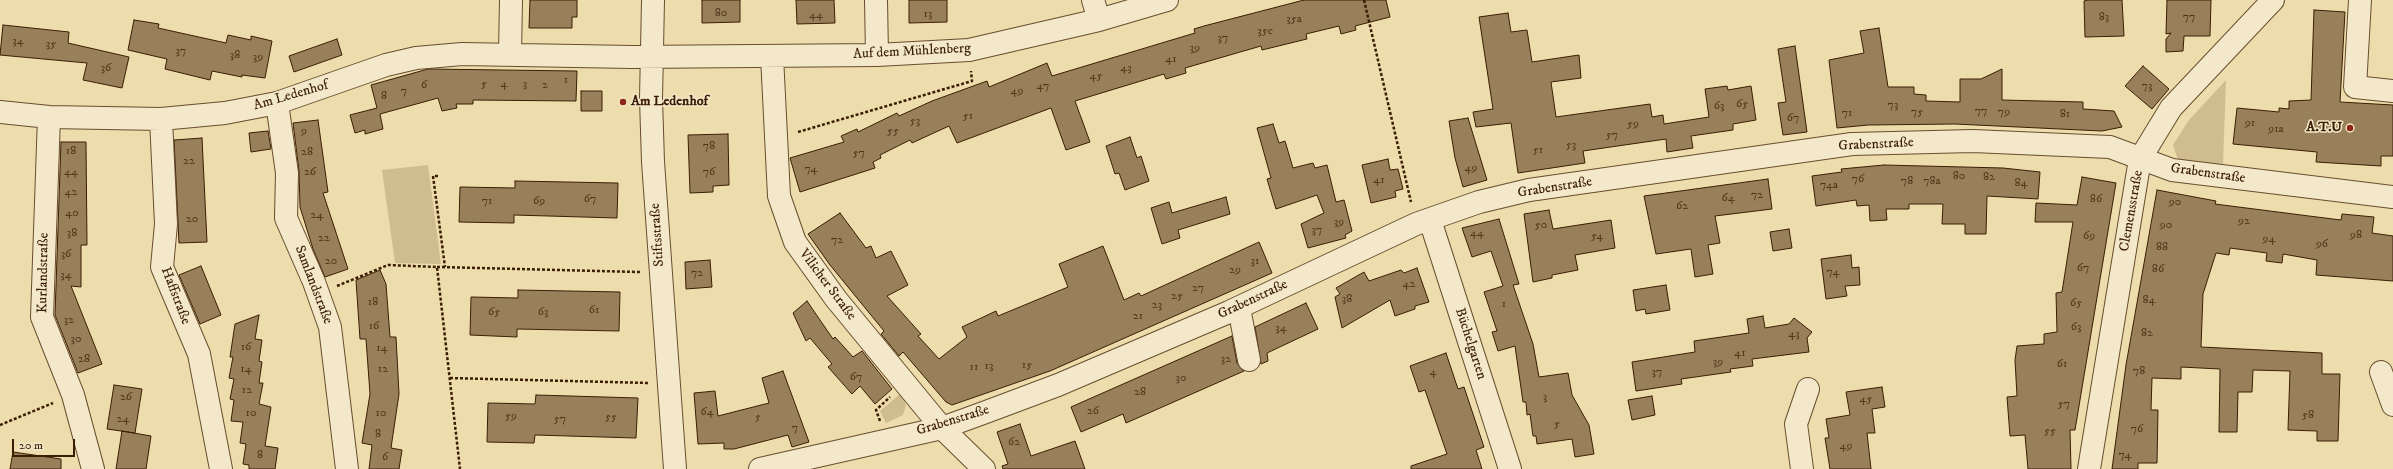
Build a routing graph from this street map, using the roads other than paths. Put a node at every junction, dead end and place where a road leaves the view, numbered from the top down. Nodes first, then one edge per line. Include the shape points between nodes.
1 (511, 0) edge
2 (653, 0) edge
3 (876, 0) edge
4 (1167, 0) edge
5 (2273, 0) edge
6 (2360, 0) edge
7 (1096, 10) edge
8 (510, 54) junction
9 (877, 55) junction
10 (652, 56) junction
11 (772, 56) junction
12 (2393, 91) edge
13 (277, 103) junction
14 (0, 112) edge
15 (49, 118) junction
16 (161, 119) junction
17 (2140, 159) junction
18 (2393, 196) edge
19 (1423, 222) junction
20 (1239, 308) junction
21 (1249, 360) dead end
22 (2381, 372) dead end
23 (1808, 389) dead end
24 (2393, 405) edge
25 (942, 428) junction
26 (93, 469) edge
27 (221, 469) edge
28 (347, 469) edge
29 (675, 469) edge
30 (760, 469) edge
31 (984, 469) edge
32 (1510, 469) edge
33 (1802, 469) edge
34 (2089, 469) edge

1 - 8 street
2 - 10 street, Stiftsstraße
3 - 9 street
4 - 7 street, Auf dem Mühlenberg
5 - 17 street, Clemensstraße via 2171,108
6 - 12 street via 2355,88
7 - 9 street, Auf dem Mühlenberg via 968,50
8 - 10 street, Am Ledenhof
8 - 13 street, Am Ledenhof via 462,54 416,58 386,65
9 - 11 street, Auf dem Mühlenberg
10 - 11 street, Auf dem Mühlenberg
10 - 29 street, Stiftsstraße via 650,99
11 - 25 street, Vilicher Straße via 779,196 795,242 836,298
13 - 16 street, Am Ledenhof via 225,113
13 - 28 street, Samlandstraße via 287,173 286,218 330,327
14 - 15 street, Am Ledenhof
15 - 16 street, Am Ledenhof
15 - 26 street, Kurlandstraße via 42,317 73,395
16 - 27 street, Haffstraße via 166,224 162,267 199,354
17 - 18 street, Grabenstraße via 2172,170
17 - 19 street, Grabenstraße via 2110,147 1973,141 1852,144 1529,190 1479,202
17 - 34 street, Clemensstraße
19 - 20 street, Grabenstraße
19 - 32 street, Büchelgarten
20 - 21 street
20 - 25 street, Grabenstraße via 1058,385
22 - 24 street
23 - 33 street via 1796,424
25 - 30 street, Grabenstraße
25 - 31 street, Vilicher Straße

